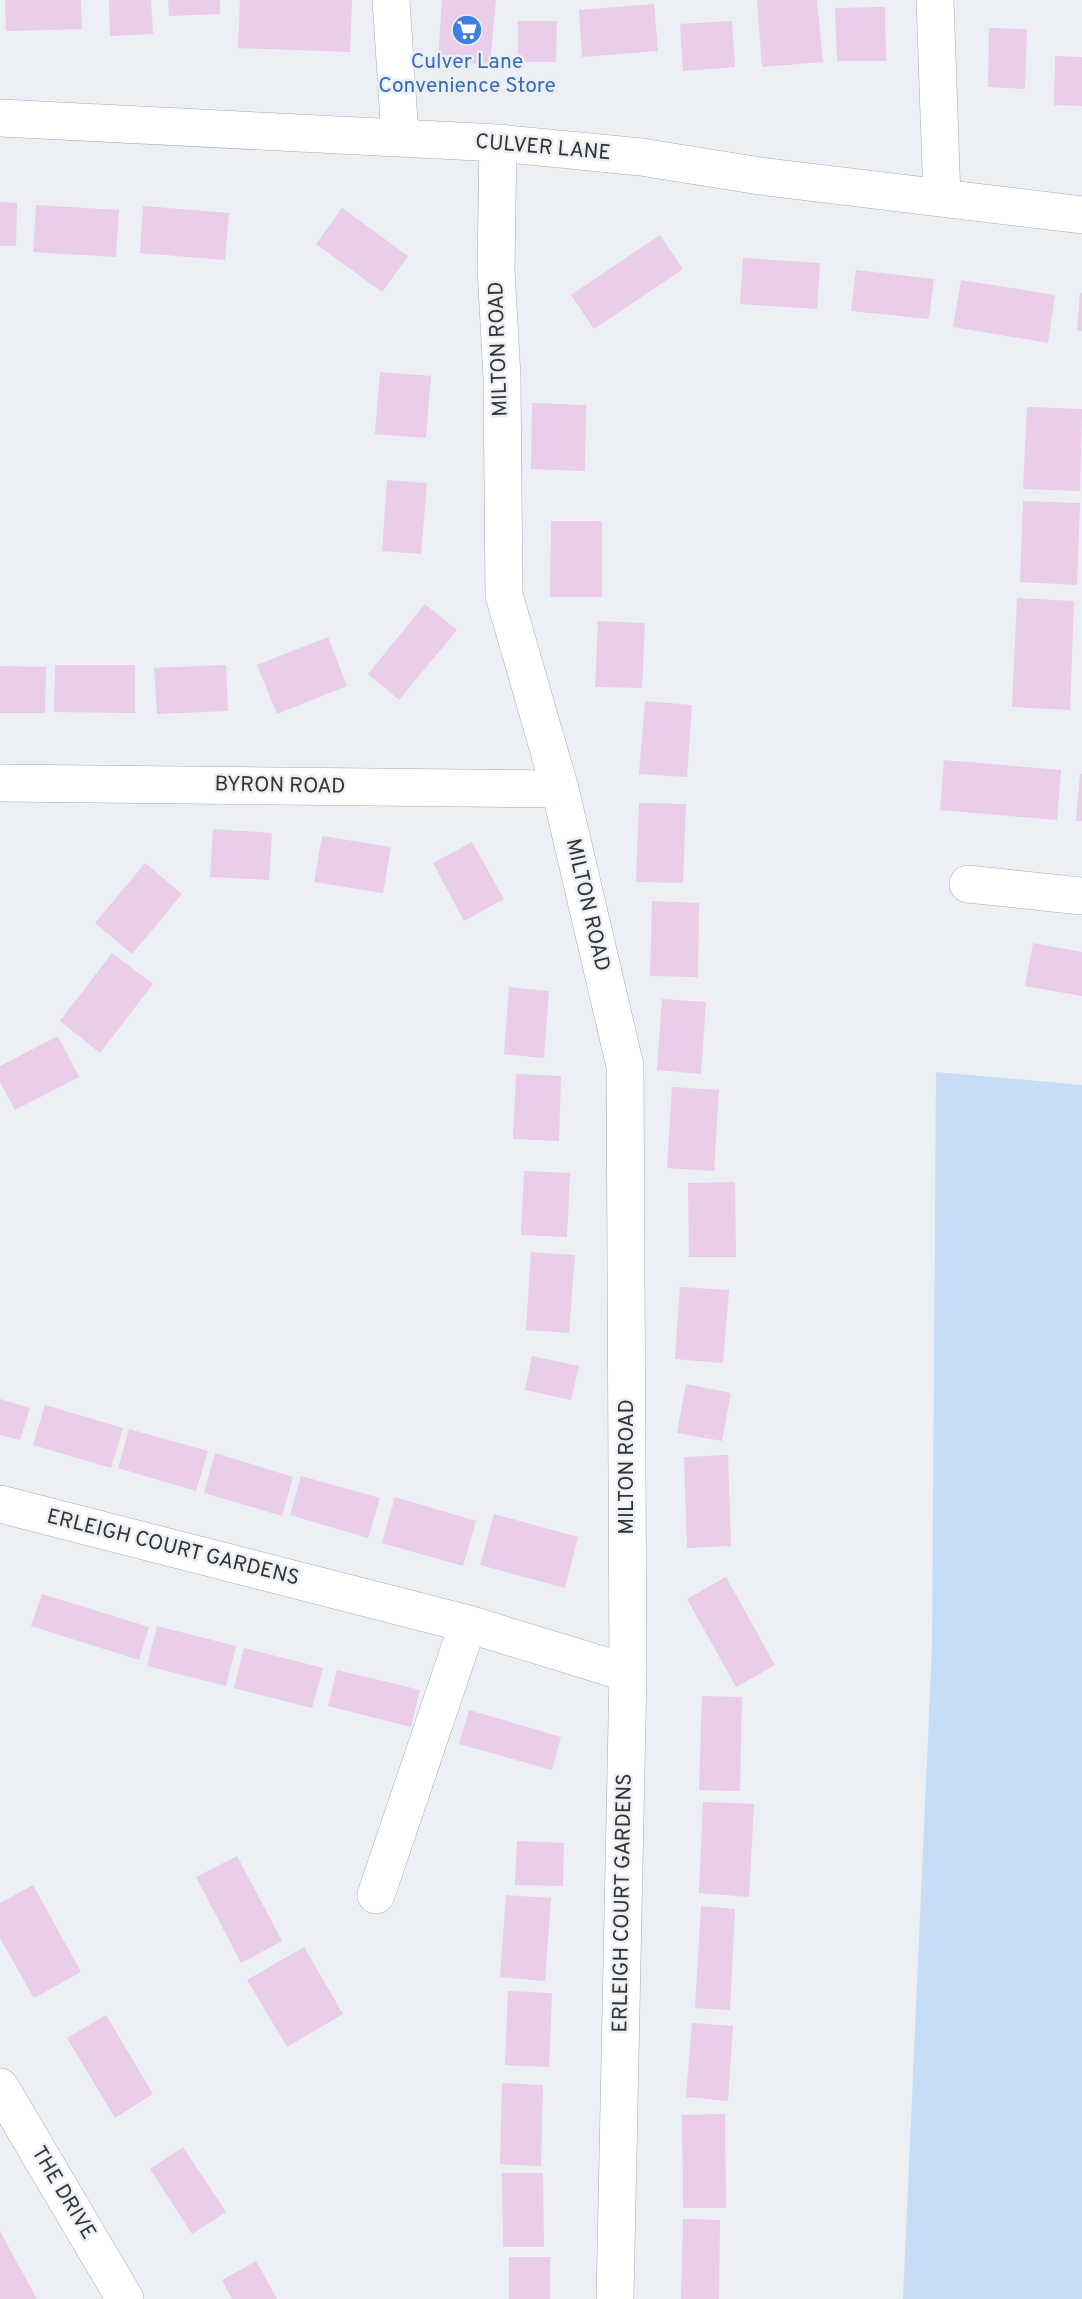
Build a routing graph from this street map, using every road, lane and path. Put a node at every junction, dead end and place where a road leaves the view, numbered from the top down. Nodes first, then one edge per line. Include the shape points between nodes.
1 (391, 0) edge
2 (935, 0) edge
3 (0, 118) edge
4 (400, 136) junction
5 (498, 143) junction
6 (942, 198) junction
7 (1082, 215) edge
8 (0, 783) edge
9 (560, 789) junction
10 (968, 884) dead end
11 (1082, 896) edge
12 (0, 1504) edge
13 (468, 1624) junction
14 (628, 1673) junction
15 (376, 1895) dead end
16 (0, 2087) edge
17 (125, 2299) edge
18 (615, 2299) edge

1 - 4 street
2 - 6 street
3 - 4 street, CULVER LANE
4 - 5 street, CULVER LANE
5 - 6 street, CULVER LANE via 641,157
5 - 9 street, MILTON ROAD via 496,269 505,595
6 - 7 street, CULVER LANE
8 - 9 street, BYRON ROAD
9 - 14 street, MILTON ROAD via 625,1066
10 - 11 street
12 - 13 street, ERLEIGH COURT GARDENS
13 - 14 street, ERLEIGH COURT GARDENS
13 - 15 street
14 - 18 street, ERLEIGH COURT GARDENS
16 - 17 street, THE DRIVE

